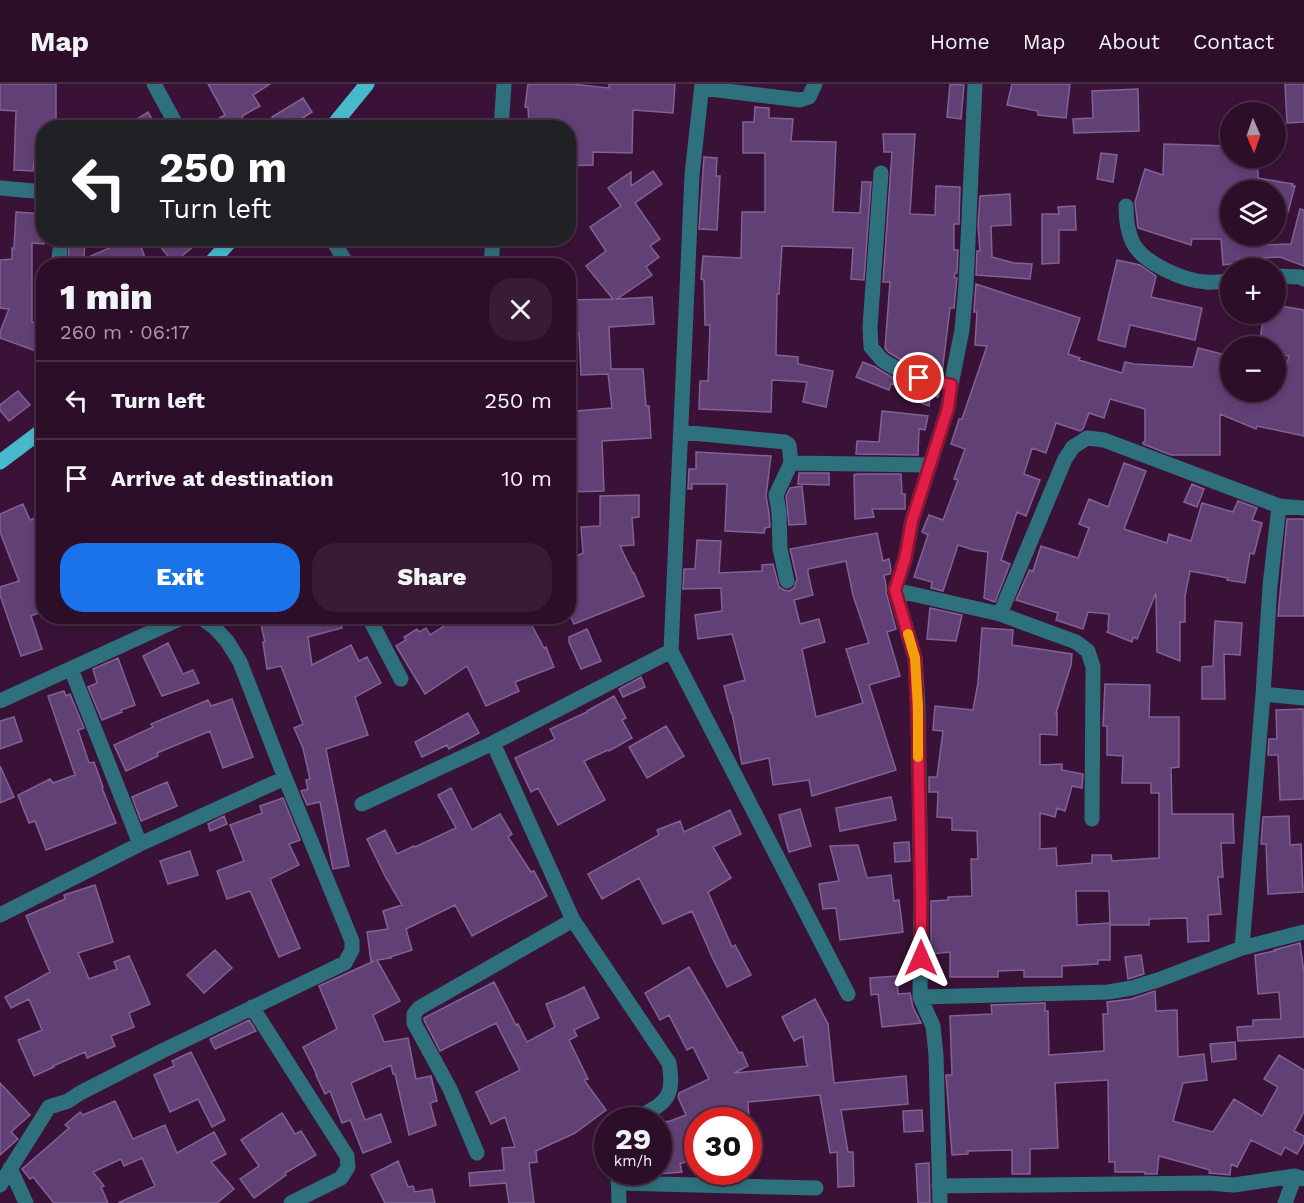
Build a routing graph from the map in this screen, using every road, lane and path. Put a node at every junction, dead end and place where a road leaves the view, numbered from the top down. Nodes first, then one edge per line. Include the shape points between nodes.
1 (154, 84) edge
2 (367, 84) edge
3 (504, 84) edge
4 (815, 84) edge
5 (975, 84) edge
6 (702, 86) edge
7 (174, 120) edge
8 (338, 120) edge
9 (502, 120) edge
10 (881, 172) dead end
11 (1, 188) edge
12 (36, 191) edge
13 (1126, 206) dead end
14 (226, 246) edge
15 (215, 258) edge
16 (1286, 276) edge
17 (1304, 279) edge
18 (1220, 282) edge
19 (951, 385) junction
20 (681, 432) junction
21 (36, 435) edge
22 (0, 462) edge
23 (791, 462) junction
24 (930, 465) junction
25 (1279, 506) junction
26 (1304, 508) edge
27 (787, 581) dead end
28 (895, 590) junction
29 (1000, 614) junction
30 (169, 624) edge
31 (210, 624) edge
32 (372, 624) edge
33 (671, 651) junction
34 (71, 669) junction
35 (401, 679) dead end
36 (1263, 694) junction
37 (1304, 698) edge
38 (0, 701) edge
39 (493, 743) junction
40 (285, 778) junction
41 (362, 804) dead end
42 (1092, 819) dead end
43 (140, 844) junction
44 (0, 915) edge
45 (573, 920) junction
46 (1304, 932) edge
47 (1242, 948) junction
48 (848, 994) dead end
49 (920, 997) junction
50 (252, 1007) junction
51 (655, 1107) edge
52 (477, 1154) dead end
53 (10, 1168) junction
54 (1299, 1177) edge
55 (672, 1180) edge
56 (0, 1185) edge
57 (618, 1185) edge
58 (939, 1186) junction
59 (816, 1188) dead end
60 (26, 1203) edge
61 (291, 1203) edge
62 (619, 1203) edge
63 (939, 1203) edge
64 (1285, 1203) edge

1 - 7 street
2 - 8 main road
3 - 9 street
4 - 6 street via 809,97 800,100
5 - 19 street via 966,285
6 - 20 street via 692,176
10 - 19 street via 871,347 897,369
11 - 12 street
13 - 18 street via 1127,226 1142,255 1189,280
14 - 15 main road
16 - 17 street
19 - 24 street
20 - 23 street via 785,442 791,449
20 - 33 street
21 - 22 main road
23 - 24 street
23 - 27 street via 776,495
24 - 28 street
25 - 26 street
25 - 29 street via 1104,440 1087,438 1073,447 1065,459
25 - 36 street
28 - 29 street
28 - 49 street via 915,658
29 - 42 street via 1076,642 1088,651 1093,667
30 - 34 street
31 - 40 street via 240,662
32 - 35 street
33 - 39 street
33 - 48 street
34 - 38 street
34 - 43 street
36 - 37 street
36 - 47 street
39 - 41 street
39 - 45 street
40 - 43 street
40 - 50 street via 352,940 352,951 345,963
43 - 44 street
45 - 51 street via 669,1063 670,1093
45 - 52 street via 414,1014 414,1023 450,1089
46 - 47 street
47 - 49 street via 1158,980 1108,992
49 - 58 street via 933,1026 936,1055
50 - 53 street via 68,1101 49,1107
50 - 61 street via 347,1156 348,1167 341,1178
53 - 56 street
53 - 60 street
54 - 58 street via 1234,1185 1209,1182
54 - 64 street
55 - 59 street
57 - 62 street
58 - 63 street

